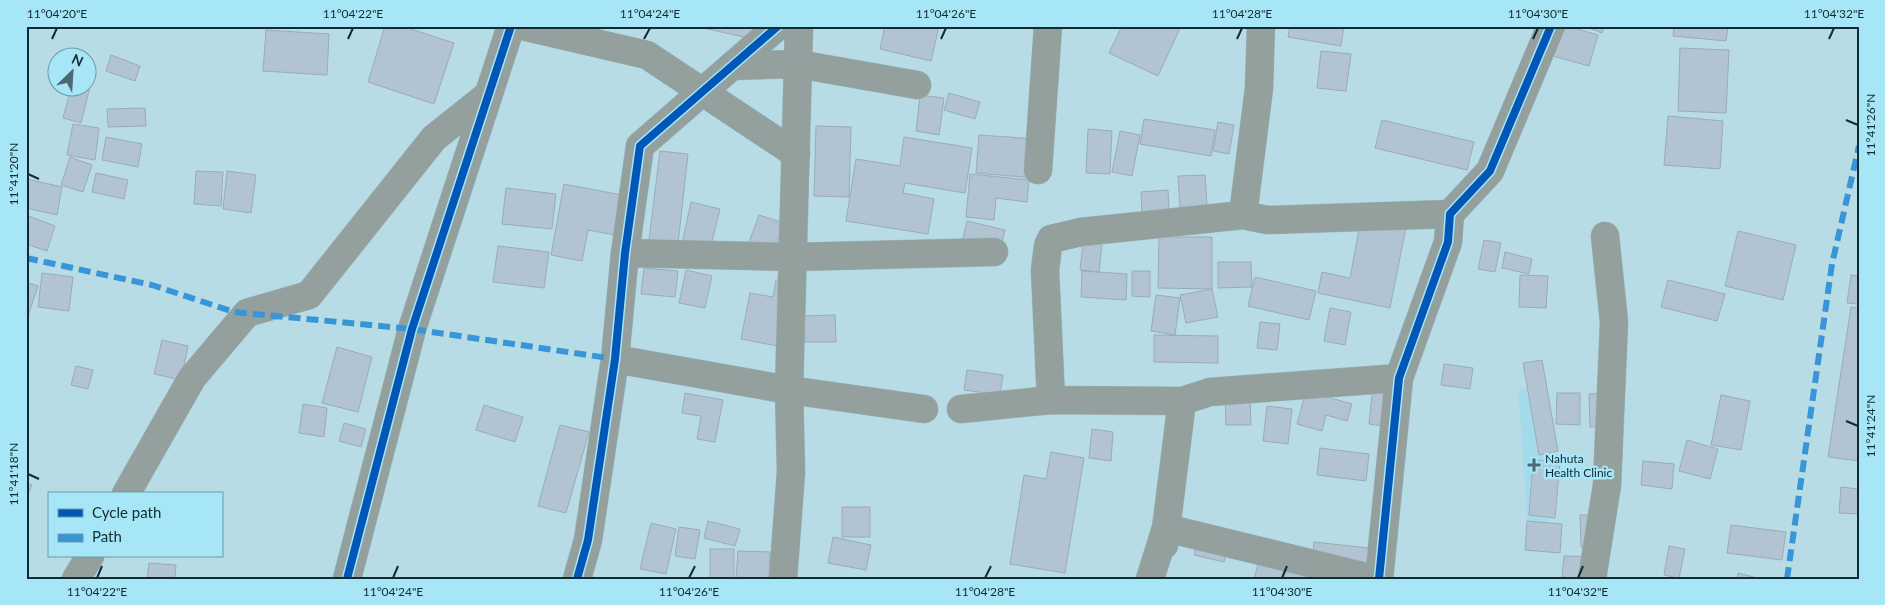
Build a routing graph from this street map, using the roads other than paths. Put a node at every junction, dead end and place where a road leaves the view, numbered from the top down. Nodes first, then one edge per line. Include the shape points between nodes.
1 (511, 26) edge
2 (522, 26) edge
3 (778, 26) edge
4 (799, 26) edge
5 (1048, 26) edge
6 (1261, 26) edge
7 (1551, 26) edge
8 (798, 64) junction
9 (732, 66) junction
10 (918, 85) dead end
11 (703, 92) junction
12 (488, 95) junction
13 (796, 154) junction
14 (1038, 170) dead end
15 (1450, 214) junction
16 (1243, 215) junction
17 (1605, 236) dead end
18 (625, 252) junction
19 (994, 252) dead end
20 (793, 257) junction
21 (615, 359) junction
22 (1399, 378) junction
23 (790, 390) junction
24 (1051, 400) junction
25 (1182, 401) junction
26 (924, 409) dead end
27 (961, 409) dead end
28 (127, 492) edge
29 (1166, 528) junction
30 (89, 558) edge
31 (76, 579) edge
32 (346, 579) edge
33 (577, 579) edge
34 (783, 579) edge
35 (1150, 579) edge
36 (1159, 579) edge
37 (1374, 579) edge
38 (1379, 579) edge
39 (1592, 579) edge

1 - 12 street
2 - 11 street via 647,55
3 - 9 street
4 - 8 street
5 - 14 street
6 - 16 street via 1259,88
7 - 15 street via 1490,170
8 - 9 street
8 - 10 street
8 - 13 street
9 - 11 street
11 - 13 street
11 - 18 street via 640,146
12 - 28 street via 434,138 309,295 247,313 192,378
12 - 32 street via 412,329
13 - 20 street
15 - 16 street via 1267,220
15 - 22 street via 1448,242
16 - 24 street via 1081,232 1052,239 1045,270
17 - 39 street via 1614,322 1607,485
18 - 20 street
18 - 21 street
19 - 20 street
20 - 23 street
21 - 23 street
21 - 33 street via 588,540
22 - 25 street via 1210,392
22 - 38 street
23 - 26 street
23 - 34 street via 791,472
24 - 25 street
24 - 27 street
25 - 29 street
29 - 35 street
29 - 36 street
29 - 37 street
30 - 31 street

